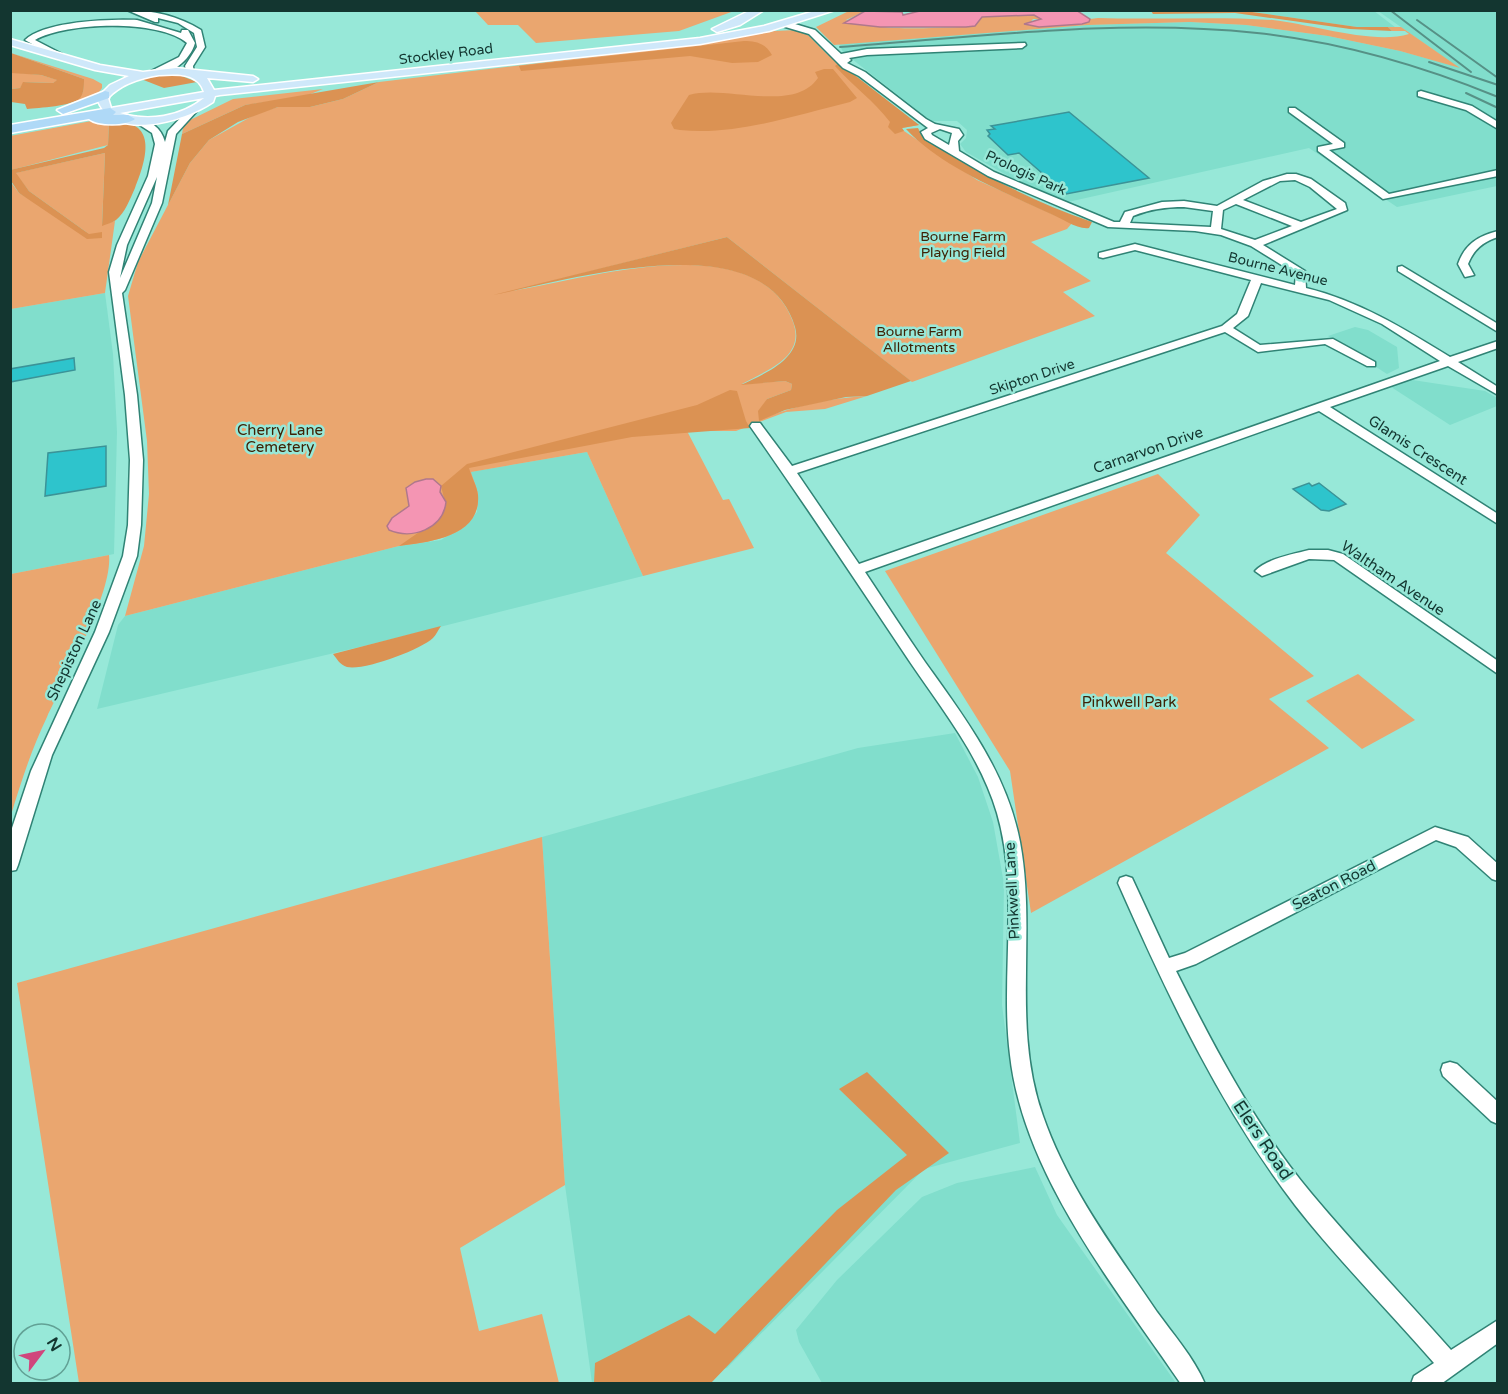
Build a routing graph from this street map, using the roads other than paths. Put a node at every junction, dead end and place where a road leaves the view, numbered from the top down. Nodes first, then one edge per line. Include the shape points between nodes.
1 (760, 10) edge
2 (830, 10) edge
3 (132, 11) edge
4 (816, 14) edge
5 (785, 24) junction
6 (812, 32) junction
7 (190, 40) junction
8 (10, 42) edge
9 (1022, 45) dead end
10 (10, 48) edge
11 (839, 57) junction
12 (64, 58) junction
13 (150, 73) junction
14 (193, 74) junction
15 (262, 79) junction
16 (272, 87) junction
17 (209, 89) junction
18 (1421, 94) dead end
19 (106, 101) junction
20 (203, 104) junction
21 (1292, 110) dead end
22 (192, 111) junction
23 (10, 117) edge
24 (56, 118) junction
25 (79, 118) junction
26 (132, 120) junction
27 (1497, 126) edge
28 (10, 131) edge
29 (930, 133) junction
30 (954, 152) junction
31 (1497, 173) edge
32 (1239, 201) junction
33 (1218, 208) junction
34 (1124, 225) junction
35 (1301, 226) junction
36 (1219, 231) junction
37 (1497, 234) edge
38 (1255, 244) junction
39 (1103, 255) dead end
40 (1402, 268) dead end
41 (1469, 275) dead end
42 (1257, 279) junction
43 (1300, 288) junction
44 (118, 298) junction
45 (1226, 328) junction
46 (1497, 329) edge
47 (1497, 344) edge
48 (1449, 361) junction
49 (1371, 364) dead end
50 (1497, 392) edge
51 (1322, 407) junction
52 (756, 426) dead end
53 (790, 471) junction
54 (1497, 520) edge
55 (856, 570) junction
56 (1262, 571) dead end
57 (1497, 669) edge
58 (10, 865) edge
59 (1497, 874) edge
60 (1126, 883) dead end
61 (1163, 967) junction
62 (1450, 1070) dead end
63 (1497, 1115) edge
64 (1497, 1330) edge
65 (1449, 1364) junction
66 (1194, 1383) edge
67 (1422, 1383) edge

1 - 5 main road, Stockley Road via 766,17
1 - 15 main road, Stockley Road via 715,30 652,42
2 - 4 main road, Stockley Road
3 - 7 street via 179,27
3 - 14 street via 172,18 196,30 201,44 189,66
4 - 5 main road, Stockley Road
4 - 6 street via 810,25
5 - 6 street
5 - 16 main road, Stockley Road via 700,41
6 - 11 street
7 - 12 street via 129,23 50,32 29,40
7 - 13 street via 190,48 181,61
8 - 12 main road
9 - 11 street via 867,52
10 - 19 main road via 98,77 108,84
11 - 29 street via 845,66 857,70
12 - 13 main road via 110,71
13 - 14 main road
13 - 19 main road via 123,82
14 - 15 main road
14 - 17 main road via 205,80
15 - 17 main road, Stockley Road
16 - 17 main road, Stockley Road
16 - 20 main road
17 - 19 main road, Stockley Road
17 - 20 main road via 209,100
18 - 27 street via 1469,108
19 - 24 highway
19 - 25 highway
19 - 26 main road
20 - 22 main road
21 - 31 street via 1341,145 1321,150 1387,197
22 - 26 main road via 168,118
22 - 44 street, Shepiston Lane via 171,133 157,204 123,278
23 - 24 highway
24 - 25 highway
24 - 28 highway
25 - 26 highway
26 - 44 street, Shepiston Lane via 155,129 160,144 146,195 120,248 114,290
29 - 30 street, Prologis Park
29 - 30 street via 953,140
30 - 34 street, Prologis Park via 991,174 1112,225
32 - 33 street
32 - 35 street
32 - 35 street via 1250,190 1293,177 1341,205 1342,210
33 - 34 street via 1196,204 1151,206 1129,214
33 - 36 street
34 - 36 street, Prologis Park
35 - 38 street
36 - 38 street, Prologis Park
37 - 41 street via 1466,251 1463,264
38 - 43 street, Prologis Park via 1301,273
39 - 42 street, Bourne Avenue via 1135,246
40 - 46 street
42 - 43 street, Bourne Avenue
42 - 45 street, Skipton Drive via 1242,316
43 - 48 street, Bourne Avenue via 1365,311
44 - 58 street, Shepiston Lane via 137,477 130,559 104,631 50,741
45 - 49 street via 1258,349 1333,342
45 - 53 street, Skipton Drive
47 - 48 street, Carnarvon Drive
48 - 50 street, Bourne Avenue
48 - 51 street, Carnarvon Drive
51 - 54 street, Glamis Crescent
51 - 55 street, Carnarvon Drive
52 - 53 street, Pinkwell Lane
53 - 55 street, Pinkwell Lane
55 - 66 street, Pinkwell Lane via 969,740 1005,813 1012,845 1019,1056 1045,1152 1071,1201
56 - 57 street, Waltham Avenue via 1309,553 1338,557
59 - 61 street, Seaton Road via 1462,842 1435,833 1190,959
60 - 61 street, Elers Road
61 - 65 street, Elers Road via 1227,1085 1282,1170 1303,1199
62 - 63 street
64 - 65 street
65 - 67 street

